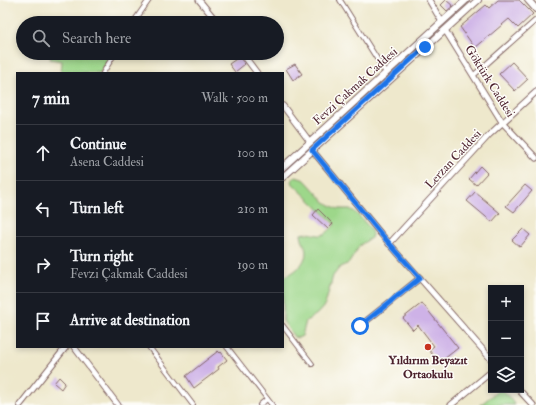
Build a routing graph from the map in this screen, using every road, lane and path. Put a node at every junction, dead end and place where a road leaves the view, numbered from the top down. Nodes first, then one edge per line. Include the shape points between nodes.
1 (149, 0) edge
2 (199, 0) edge
3 (340, 0) edge
4 (429, 0) edge
5 (466, 0) edge
6 (478, 0) edge
7 (528, 0) edge
8 (536, 9) edge
9 (138, 16) edge
10 (212, 16) edge
11 (536, 20) edge
12 (442, 22) junction
13 (445, 30) junction
14 (111, 60) edge
15 (247, 60) edge
16 (104, 72) edge
17 (256, 72) edge
18 (386, 73) junction
19 (474, 75) junction
20 (536, 92) edge
21 (284, 107) edge
22 (502, 122) junction
23 (310, 142) junction
24 (312, 150) junction
25 (536, 158) edge
26 (284, 166) edge
27 (284, 176) edge
28 (389, 244) junction
29 (420, 278) junction
30 (360, 326) dead end
31 (284, 327) edge
32 (65, 348) edge
33 (75, 348) edge
34 (150, 348) edge
35 (228, 348) edge
36 (489, 357) edge
37 (312, 364) dead end
38 (488, 374) edge
39 (522, 393) edge
40 (267, 399) junction
41 (20, 405) edge
42 (118, 405) edge
43 (193, 405) edge
44 (260, 405) edge
45 (272, 405) edge
46 (451, 405) edge
47 (533, 405) edge

1 - 9 street
2 - 10 street
3 - 18 street
4 - 12 street
5 - 12 main road, Fevzi Çakmak Caddesi
6 - 13 main road, Fevzi Çakmak Caddesi
7 - 8 main road
11 - 19 street
12 - 13 main road
12 - 18 main road, Fevzi Çakmak Caddesi
13 - 19 street, Göktürk Caddesi
13 - 24 main road, Fevzi Çakmak Caddesi
14 - 16 street
15 - 17 street
18 - 23 main road, Fevzi Çakmak Caddesi
19 - 22 street, Göktürk Caddesi
20 - 22 street, Lerzan Caddesi
21 - 23 street
22 - 25 street, Göktürk Caddesi
22 - 28 street, Lerzan Caddesi
23 - 26 main road, Fevzi Çakmak Caddesi
24 - 27 main road, Fevzi Çakmak Caddesi
24 - 28 street
28 - 29 street
29 - 30 street
29 - 36 street
31 - 37 street
32 - 41 street
33 - 42 street
34 - 43 street
35 - 40 street
38 - 46 street
39 - 47 street
40 - 44 street
40 - 45 street

